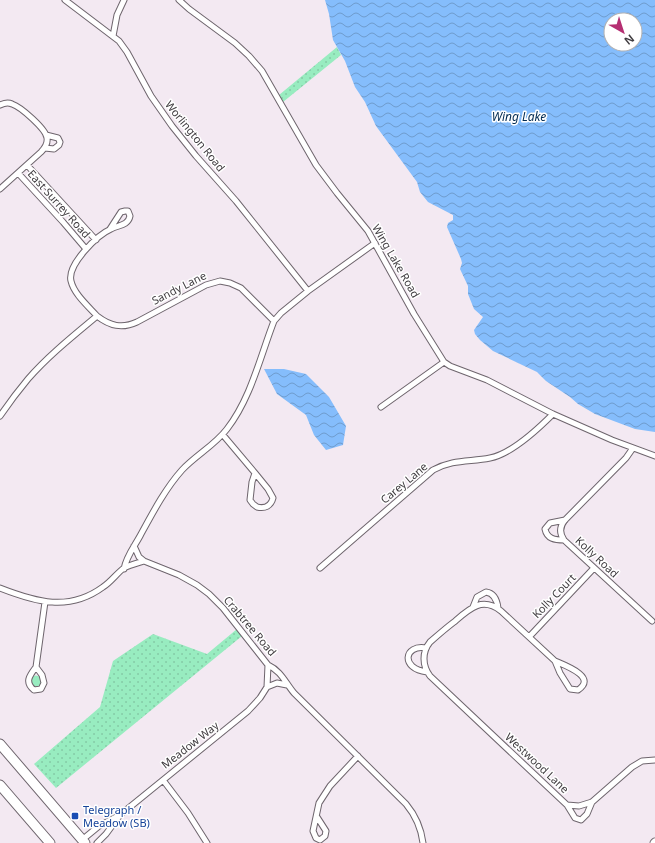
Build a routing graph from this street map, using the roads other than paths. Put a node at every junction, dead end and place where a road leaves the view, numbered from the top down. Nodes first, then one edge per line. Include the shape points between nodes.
1 (65, 0) edge
2 (124, 0) edge
3 (179, 0) edge
4 (113, 36) junction
5 (0, 104) edge
6 (46, 135) junction
7 (45, 148) junction
8 (27, 165) junction
9 (18, 173) junction
10 (0, 189) edge
11 (110, 229) dead end
12 (96, 240) junction
13 (375, 243) junction
14 (86, 249) junction
15 (308, 291) junction
16 (97, 316) junction
17 (274, 321) junction
18 (444, 362) junction
19 (381, 407) dead end
20 (553, 414) junction
21 (0, 416) edge
22 (223, 435) junction
23 (633, 448) junction
24 (655, 456) edge
25 (255, 473) junction
26 (565, 520) junction
27 (564, 540) junction
28 (134, 546) junction
29 (144, 561) junction
30 (320, 568) dead end
31 (594, 568) junction
32 (124, 569) junction
33 (0, 588) edge
34 (46, 602) junction
35 (473, 607) junction
36 (498, 608) junction
37 (652, 621) dead end
38 (529, 637) junction
39 (426, 648) junction
40 (555, 661) junction
41 (268, 665) junction
42 (36, 667) dead end
43 (427, 672) junction
44 (287, 685) junction
45 (267, 687) junction
46 (0, 744) edge
47 (358, 756) junction
48 (655, 760) edge
49 (162, 780) junction
50 (0, 785) edge
51 (592, 802) junction
52 (567, 806) junction
53 (120, 815) junction
54 (317, 817) dead end
55 (84, 841) edge
56 (50, 843) edge
57 (98, 843) edge
58 (207, 843) edge
59 (423, 843) edge

1 - 4 street, Worlington Road
2 - 4 street via 117,15
3 - 13 street, Wing Lake Road via 235,43 257,65 316,165
4 - 15 street, Worlington Road via 127,52 151,96 175,130
5 - 6 street via 9,103 19,107
6 - 7 street
6 - 7 street, East Surrey Road via 58,138 60,142 54,149
7 - 8 street, East Surrey Road
8 - 9 street, East Surrey Road
8 - 12 street
9 - 10 street, East Surrey Road
9 - 14 street, East Surrey Road
11 - 12 street
12 - 14 street
13 - 15 street
13 - 18 street, Wing Lake Road
14 - 16 street, Sandy Lane via 70,273 70,281 74,290
15 - 17 street
16 - 17 street, Sandy Lane via 109,324 127,326 206,285 220,281 241,288
16 - 21 street via 29,378
17 - 22 street via 246,396
18 - 19 street
18 - 20 street via 487,380
20 - 23 street
20 - 30 street, Carey Lane via 516,446 500,455 455,462 433,470
22 - 25 street
22 - 28 street via 188,464 175,479
23 - 24 street
23 - 26 street
25 - 25 street via 273,498 270,504 260,508 254,506 250,500
26 - 27 street, Kolly Road via 560,530
26 - 27 street via 550,523 545,530 549,537
27 - 31 street, Kolly Road
28 - 29 street
28 - 32 street
29 - 32 street
29 - 41 street, Crabtree Road via 179,575 209,594
31 - 37 street, Kolly Road
31 - 38 street, Kolly Court
32 - 34 street via 92,594 68,601
33 - 34 street
34 - 42 street
35 - 36 street via 485,604
35 - 36 street via 477,597 486,592 494,595
35 - 39 street
36 - 38 street
38 - 40 street
39 - 43 street via 424,660
39 - 43 street via 422,647 412,652 407,660 414,668
40 - 40 street via 570,689 581,688 584,680 579,672
41 - 44 street, Crabtree Road via 277,669
41 - 45 street
43 - 52 street, Westwood Lane
44 - 45 street via 277,683
44 - 47 street, Crabtree Road
45 - 49 street, Meadow Way via 241,718
46 - 55 highway
47 - 54 street via 324,794 319,803
47 - 59 street, Crabtree Road via 413,811 420,826
48 - 51 street, Westwood Lane via 642,761 632,767
49 - 53 street, Meadow Way
49 - 58 street
50 - 56 highway
51 - 52 street, Westwood Lane
51 - 52 street via 588,814 581,820 575,818
53 - 55 street, Meadow Way via 99,826
53 - 57 street, Meadow Way

